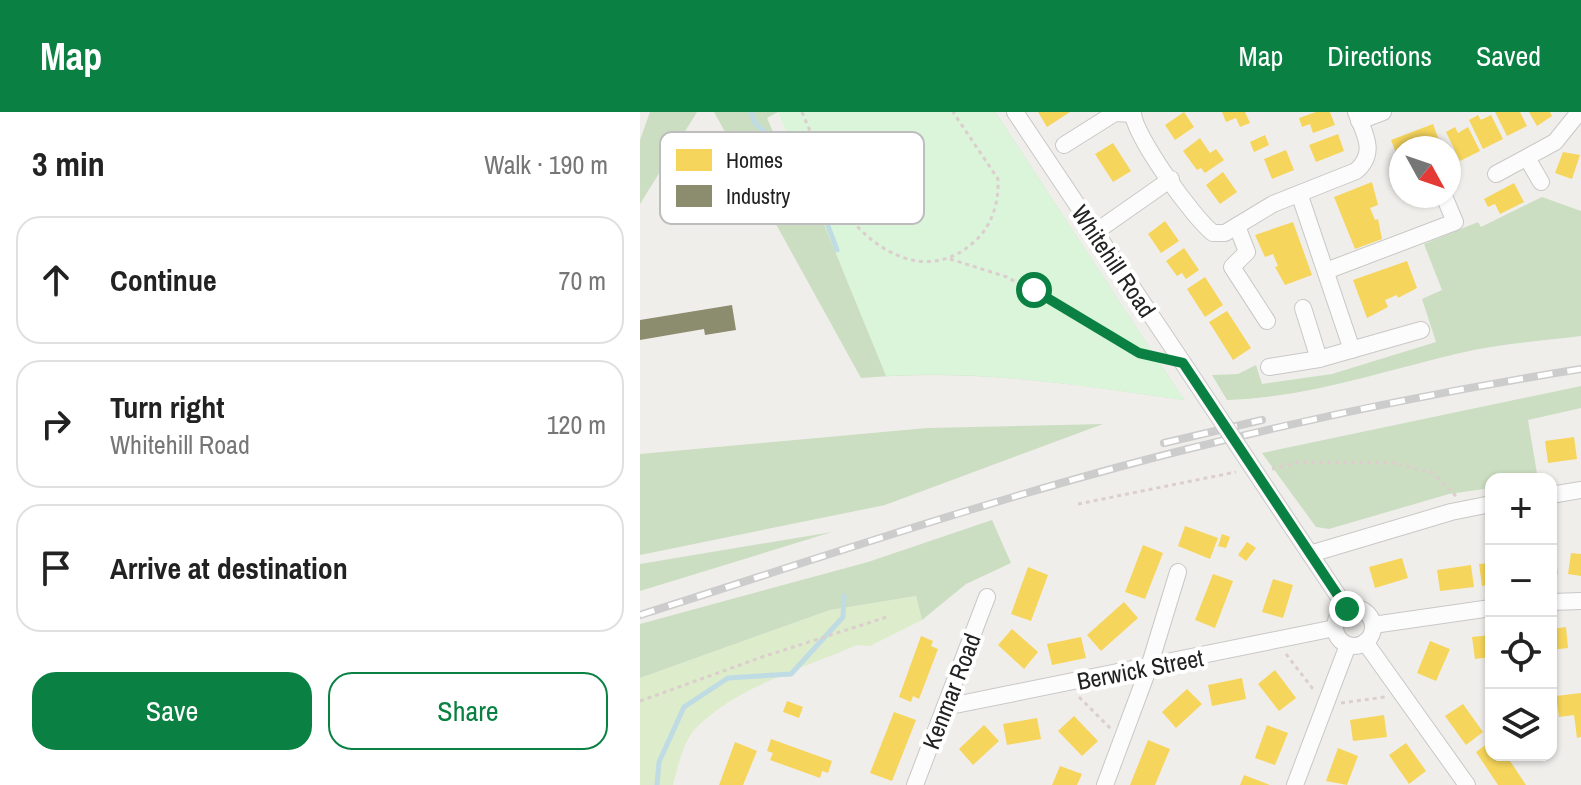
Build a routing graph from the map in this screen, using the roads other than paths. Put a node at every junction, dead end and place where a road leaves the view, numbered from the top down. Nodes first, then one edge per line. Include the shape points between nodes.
1 (1015, 112) edge
2 (1383, 112) edge
3 (1133, 113) edge
4 (1358, 116) edge
5 (1576, 116) edge
6 (1064, 145) dead end
7 (1527, 158) junction
8 (1496, 174) dead end
9 (1171, 179) junction
10 (1541, 182) dead end
11 (1300, 196) junction
12 (1449, 208) edge
13 (1237, 226) junction
14 (1094, 233) junction
15 (1326, 271) junction
16 (1303, 308) dead end
17 (1267, 321) dead end
18 (1421, 330) dead end
19 (1352, 350) junction
20 (1319, 359) junction
21 (1269, 367) dead end
22 (1581, 490) edge
23 (1557, 494) edge
24 (1485, 505) edge
25 (1310, 554) junction
26 (1178, 572) dead end
27 (987, 597) dead end
28 (1581, 601) edge
29 (1557, 602) edge
30 (1347, 609) junction
31 (1485, 609) edge
32 (1373, 625) junction
33 (1335, 628) junction
34 (1365, 642) junction
35 (1348, 645) junction
36 (1149, 667) junction
37 (945, 707) junction
38 (915, 785) edge
39 (1105, 785) edge
40 (1295, 785) edge
41 (1467, 785) edge

1 - 14 street, Whitehill Road
2 - 4 street
3 - 6 street via 1115,113
3 - 9 street
4 - 11 street via 1370,151 1366,163
5 - 7 street via 1555,142
7 - 8 street
7 - 10 street
9 - 13 street via 1213,233
9 - 14 street
11 - 13 street via 1273,204
11 - 15 street
12 - 15 street via 1455,222
13 - 17 street via 1247,252 1232,267
14 - 25 street, Whitehill Road, bridge
15 - 19 street
16 - 20 street
18 - 19 street
19 - 20 street
20 - 21 street
22 - 23 street
24 - 25 street
25 - 30 street, Whitehill Road
26 - 36 street
27 - 37 street, Kenmar Road
28 - 29 street
30 - 32 street via 1364,610
30 - 33 street
31 - 32 street
32 - 34 street
33 - 35 street
33 - 36 street, Berwick Street
34 - 35 street
34 - 41 street
35 - 40 street
36 - 37 street, Berwick Street
36 - 39 street
37 - 38 street, Kenmar Road

